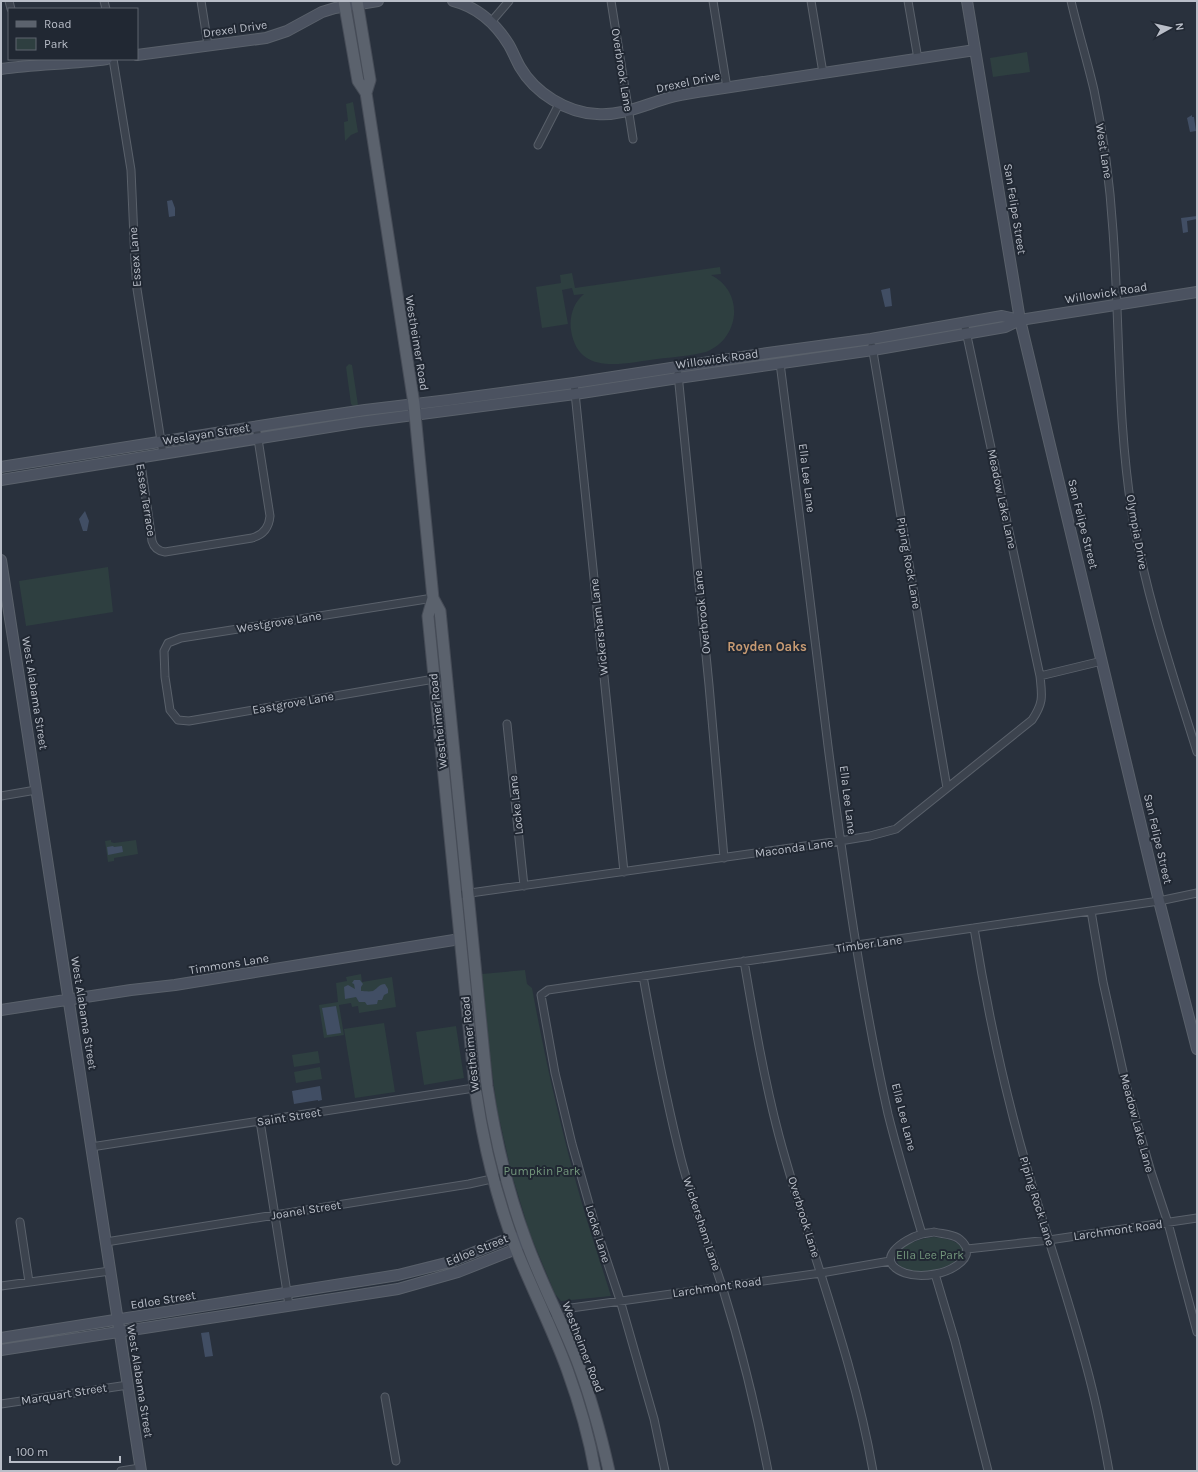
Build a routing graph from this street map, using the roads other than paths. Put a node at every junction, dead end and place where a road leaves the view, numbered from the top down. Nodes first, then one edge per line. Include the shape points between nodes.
1 (201, 1) edge
2 (378, 1) edge
3 (453, 1) edge
4 (509, 1) edge
5 (611, 1) edge
6 (713, 1) edge
7 (811, 1) edge
8 (908, 1) edge
9 (967, 1) edge
10 (1071, 1) edge
11 (357, 3) edge
12 (345, 4) edge
13 (491, 22) junction
14 (208, 46) junction
15 (975, 50) junction
16 (138, 55) edge
17 (918, 59) junction
18 (97, 60) edge
19 (113, 60) edge
20 (19, 63) edge
21 (1, 69) edge
22 (822, 73) junction
23 (726, 88) junction
24 (366, 93) junction
25 (559, 104) junction
26 (628, 111) junction
27 (632, 139) dead end
28 (538, 145) dead end
29 (1197, 292) edge
30 (1118, 304) junction
31 (1020, 320) junction
32 (964, 322) junction
33 (966, 334) junction
34 (871, 338) junction
35 (873, 350) junction
36 (780, 351) junction
37 (768, 353) junction
38 (780, 363) junction
39 (677, 366) junction
40 (678, 378) junction
41 (574, 383) junction
42 (575, 394) junction
43 (414, 410) junction
44 (256, 426) junction
45 (258, 439) junction
46 (161, 442) junction
47 (163, 454) junction
48 (140, 457) junction
49 (1, 468) edge
50 (1, 480) edge
51 (1, 560) edge
52 (433, 598) junction
53 (1102, 661) junction
54 (1040, 676) junction
55 (446, 677) junction
56 (434, 678) junction
57 (166, 684) joint
58 (507, 724) dead end
59 (1197, 752) edge
60 (947, 788) junction
61 (36, 790) junction
62 (1, 796) edge
63 (840, 841) junction
64 (724, 858) junction
65 (624, 872) junction
66 (524, 886) junction
67 (1197, 893) edge
68 (468, 894) junction
69 (456, 895) junction
70 (1159, 901) junction
71 (1091, 911) junction
72 (974, 928) junction
73 (460, 939) junction
74 (855, 946) junction
75 (474, 960) junction
76 (744, 961) junction
77 (643, 976) junction
78 (541, 995) joint
79 (68, 999) junction
80 (480, 1009) junction
81 (1, 1010) edge
82 (467, 1010) junction
83 (1197, 1049) edge
84 (487, 1086) junction
85 (475, 1087) junction
86 (260, 1121) junction
87 (91, 1147) junction
88 (505, 1176) junction
89 (494, 1179) junction
90 (275, 1215) junction
91 (1197, 1218) edge
92 (20, 1222) dead end
93 (1168, 1223) junction
94 (922, 1234) junction
95 (512, 1237) junction
96 (525, 1239) junction
97 (1049, 1240) junction
98 (106, 1242) junction
99 (516, 1249) junction
100 (967, 1249) junction
101 (890, 1261) junction
102 (110, 1271) junction
103 (821, 1273) junction
104 (935, 1274) junction
105 (370, 1280) junction
106 (28, 1282) junction
107 (1, 1286) edge
108 (722, 1286) junction
109 (372, 1293) junction
110 (287, 1294) junction
111 (620, 1300) junction
112 (218, 1304) junction
113 (289, 1306) junction
114 (556, 1311) junction
115 (545, 1316) junction
116 (220, 1317) junction
117 (118, 1320) junction
118 (120, 1332) junction
119 (1197, 1332) edge
120 (4, 1338) edge
121 (5, 1349) edge
122 (128, 1384) junction
123 (385, 1397) dead end
124 (1, 1404) edge
125 (598, 1430) junction
126 (587, 1432) junction
127 (396, 1461) dead end
128 (141, 1470) edge
129 (121, 1471) edge
130 (596, 1471) edge
131 (608, 1471) edge
132 (666, 1471) edge
133 (768, 1471) edge
134 (873, 1471) edge
135 (988, 1471) edge
136 (1109, 1471) edge

1 - 14 street
2 - 11 main road, Drexel Drive
3 - 13 main road, Drexel Drive via 472,8
4 - 13 street
5 - 26 street, Overbrook Lane
6 - 23 street
7 - 22 street
8 - 17 street
9 - 15 main road, San Felipe Street
10 - 30 street, West Lane via 1094,90 1103,139
11 - 12 main road, Drexel Drive
11 - 24 main road, Westheimer Road via 370,80
12 - 14 main road, Drexel Drive via 322,12 274,36
12 - 24 main road, Westheimer Road via 358,82
13 - 25 main road, Drexel Drive via 510,46 528,79
14 - 16 main road, Drexel Drive
15 - 17 main road, Drexel Drive
15 - 31 main road, San Felipe Street
17 - 22 main road, Drexel Drive
18 - 20 main road via 39,66
19 - 46 street, Essex Lane via 131,170 137,289
20 - 21 main road
22 - 23 main road, Drexel Drive
23 - 26 main road, Drexel Drive via 669,98
24 - 43 main road, Westheimer Road
25 - 26 main road, Drexel Drive via 573,110 598,114
25 - 28 street
26 - 27 street, Overbrook Lane
29 - 30 main road, Willowick Road
30 - 31 main road, Willowick Road
30 - 59 street, Olympia Drive via 1120,395 1133,519 1157,625
31 - 32 main road, Willowick Road via 1002,316
31 - 33 main road, Willowick Road via 1005,327
31 - 53 main road, San Felipe Street
32 - 33 street, Meadow Lake Lane
32 - 34 main road, Willowick Road
33 - 35 main road, Willowick Road
33 - 54 street, Meadow Lake Lane
34 - 35 street, Piping Rock Lane
34 - 36 main road, Willowick Road
35 - 38 main road, Willowick Road
35 - 60 street, Piping Rock Lane
36 - 37 main road, Willowick Road
36 - 38 main road, Ella Lee Lane
37 - 38 main road
37 - 39 main road, Willowick Road
38 - 40 main road, Willowick Road
38 - 63 street, Ella Lee Lane
39 - 40 street, Overbrook Lane
39 - 41 main road, Willowick Road
40 - 42 main road, Willowick Road
40 - 64 street, Overbrook Lane
41 - 42 street, Wickersham Lane
41 - 43 main road, Willowick Road
42 - 43 main road, Willowick Road
42 - 65 street, Wickersham Lane
43 - 44 main road, Weslayan Street via 365,410
43 - 45 main road, Weslayan Street
43 - 52 main road, Westheimer Road
44 - 45 street, Essex Terrace
44 - 46 main road, Weslayan Street
45 - 47 main road, Weslayan Street
45 - 48 street, Essex Terrace via 270,516 266,529 252,538 165,552 159,551 153,544
46 - 47 street, Essex Lane
46 - 49 main road, Weslayan Street
47 - 48 main road, Weslayan Street
48 - 50 main road, Weslayan Street
51 - 61 main road, West Alabama Street
52 - 55 main road, Westheimer Road via 440,611
52 - 56 main road, Westheimer Road via 428,616
52 - 57 street, Westgrove Lane via 181,638 168,643 164,651
53 - 54 street
53 - 70 main road, San Felipe Street
54 - 60 street, Maconda Lane via 1042,694 1039,709 1032,720
55 - 56 street, Eastgrove Lane
55 - 68 main road, Westheimer Road
56 - 57 street, Eastgrove Lane via 189,721 178,720 170,710
56 - 69 main road, Westheimer Road
58 - 66 street, Locke Lane
60 - 63 street, Maconda Lane via 896,828
61 - 62 street
61 - 79 main road, West Alabama Street
63 - 64 street, Maconda Lane
63 - 74 street, Ella Lee Lane
64 - 65 street, Maconda Lane
65 - 66 street, Maconda Lane
66 - 68 street, Maconda Lane
67 - 70 street, Timber Lane
68 - 69 street, Maconda Lane
68 - 75 main road, Westheimer Road
69 - 73 main road, Westheimer Road
70 - 71 street, Timber Lane
70 - 83 main road, San Felipe Street
71 - 72 street, Timber Lane
71 - 93 street, Meadow Lake Lane via 1103,982 1126,1085
72 - 74 street, Timber Lane
72 - 97 street, Piping Rock Lane via 985,995 1007,1094
73 - 75 main road
73 - 79 main road, Timmons Lane via 175,985
73 - 82 main road, Westheimer Road
74 - 76 street, Timber Lane
74 - 94 street, Ella Lee Lane via 889,1116
75 - 80 main road, Westheimer Road
76 - 77 street, Timber Lane
76 - 103 street, Overbrook Lane via 779,1136
77 - 78 street, Timber Lane via 548,990
77 - 108 street, Wickersham Lane via 657,1056 682,1161
78 - 111 street, Locke Lane via 555,1073 572,1144 595,1226
79 - 81 main road, Timmons Lane
79 - 87 main road, West Alabama Street
80 - 82 main road
80 - 84 main road, Westheimer Road
82 - 85 main road, Westheimer Road
84 - 85 street, Saint Street
84 - 88 main road, Westheimer Road via 495,1137
85 - 86 street, Saint Street
85 - 89 main road, Westheimer Road
86 - 87 street, Saint Street
86 - 90 street
87 - 98 main road, West Alabama Street
88 - 89 street, Joanel Street
88 - 96 main road, Westheimer Road
89 - 90 street, Joanel Street
89 - 95 main road, Westheimer Road
90 - 98 street, Joanel Street
90 - 110 street
91 - 93 street, Larchmont Road
92 - 106 street
93 - 97 street, Larchmont Road
93 - 119 street, Meadow Lake Lane
94 - 100 street via 934,1232 959,1238
94 - 101 street via 901,1244 894,1250
95 - 96 main road, Edloe Street
95 - 99 main road, Westheimer Road
95 - 105 main road, Edloe Street via 450,1262
96 - 99 main road, Edloe Street
96 - 114 main road, Westheimer Road
97 - 100 street, Larchmont Road
97 - 136 street, Piping Rock Lane via 1092,1387
98 - 102 main road, West Alabama Street
99 - 109 main road, Edloe Street via 458,1272 398,1289
99 - 115 main road, Westheimer Road
100 - 104 street via 963,1261
101 - 103 street, Larchmont Road
101 - 104 street via 899,1271 908,1274
102 - 106 street
102 - 117 main road, West Alabama Street
103 - 108 street, Larchmont Road
103 - 134 street, Overbrook Lane via 860,1407
104 - 135 street
105 - 109 main road
105 - 110 main road, Edloe Street
106 - 107 street
108 - 111 street, Larchmont Road
108 - 133 street, Wickersham Lane via 748,1375
109 - 113 main road, Edloe Street
110 - 112 main road, Edloe Street
110 - 113 street
111 - 114 street, Larchmont Road
111 - 132 street, Locke Lane
112 - 116 main road
112 - 117 main road, Edloe Street
113 - 116 main road, Edloe Street
114 - 115 street, Larchmont Road
114 - 125 main road, Westheimer Road via 578,1363
115 - 126 main road, Westheimer Road via 566,1368
116 - 118 main road, Edloe Street
117 - 118 main road, West Alabama Street
117 - 120 main road, Edloe Street
118 - 121 main road, Edloe Street
118 - 122 main road, West Alabama Street
120 - 121 main road
122 - 124 street, Marquart Street
122 - 128 main road, West Alabama Street
123 - 127 street
125 - 126 main road
125 - 131 main road, Westheimer Road
126 - 130 main road, Westheimer Road
128 - 129 street

